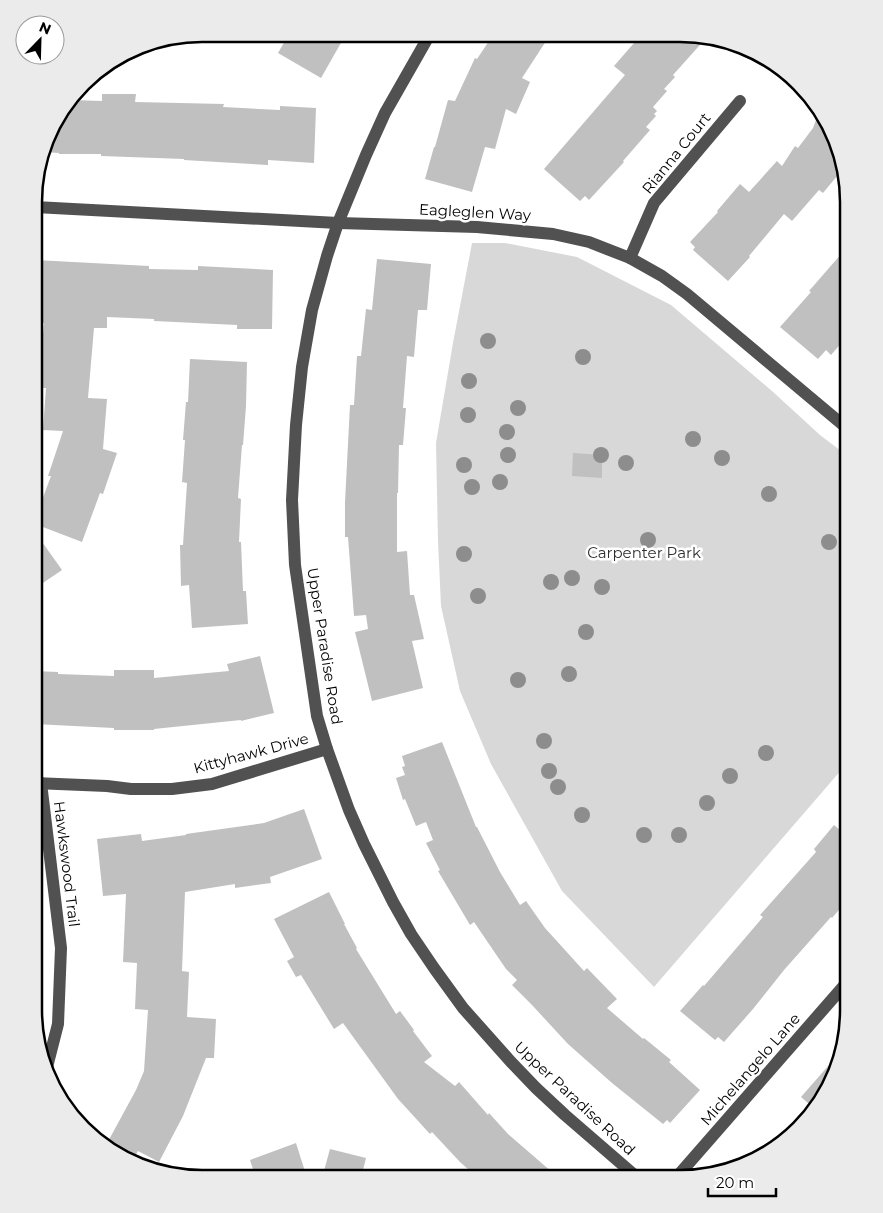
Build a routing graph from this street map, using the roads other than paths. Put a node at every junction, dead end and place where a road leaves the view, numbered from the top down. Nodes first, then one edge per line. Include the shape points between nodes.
1 (425, 42) edge
2 (740, 101) dead end
3 (42, 207) edge
4 (338, 223) junction
5 (630, 258) junction
6 (841, 418) edge
7 (327, 749) junction
8 (42, 783) edge
9 (42, 810) edge
10 (840, 990) edge
11 (50, 1057) edge
12 (629, 1170) edge
13 (683, 1170) edge

1 - 4 street, Upper Paradise Road via 385,113
2 - 5 street, Rianna Court via 654,203
3 - 4 street, Eagleglen Way
4 - 5 street, Eagleglen Way via 477,227 553,234 589,242
4 - 7 street, Upper Paradise Road via 312,310 302,367 292,500 296,575 317,716
5 - 6 street, Eagleglen Way via 687,294
7 - 8 street, Kittyhawk Drive via 212,784 172,789
7 - 12 street, Upper Paradise Road via 364,844 411,934 438,975 517,1069
9 - 11 street, Hawkswood Trail via 62,948 58,1024
10 - 13 street, Michelangelo Lane

